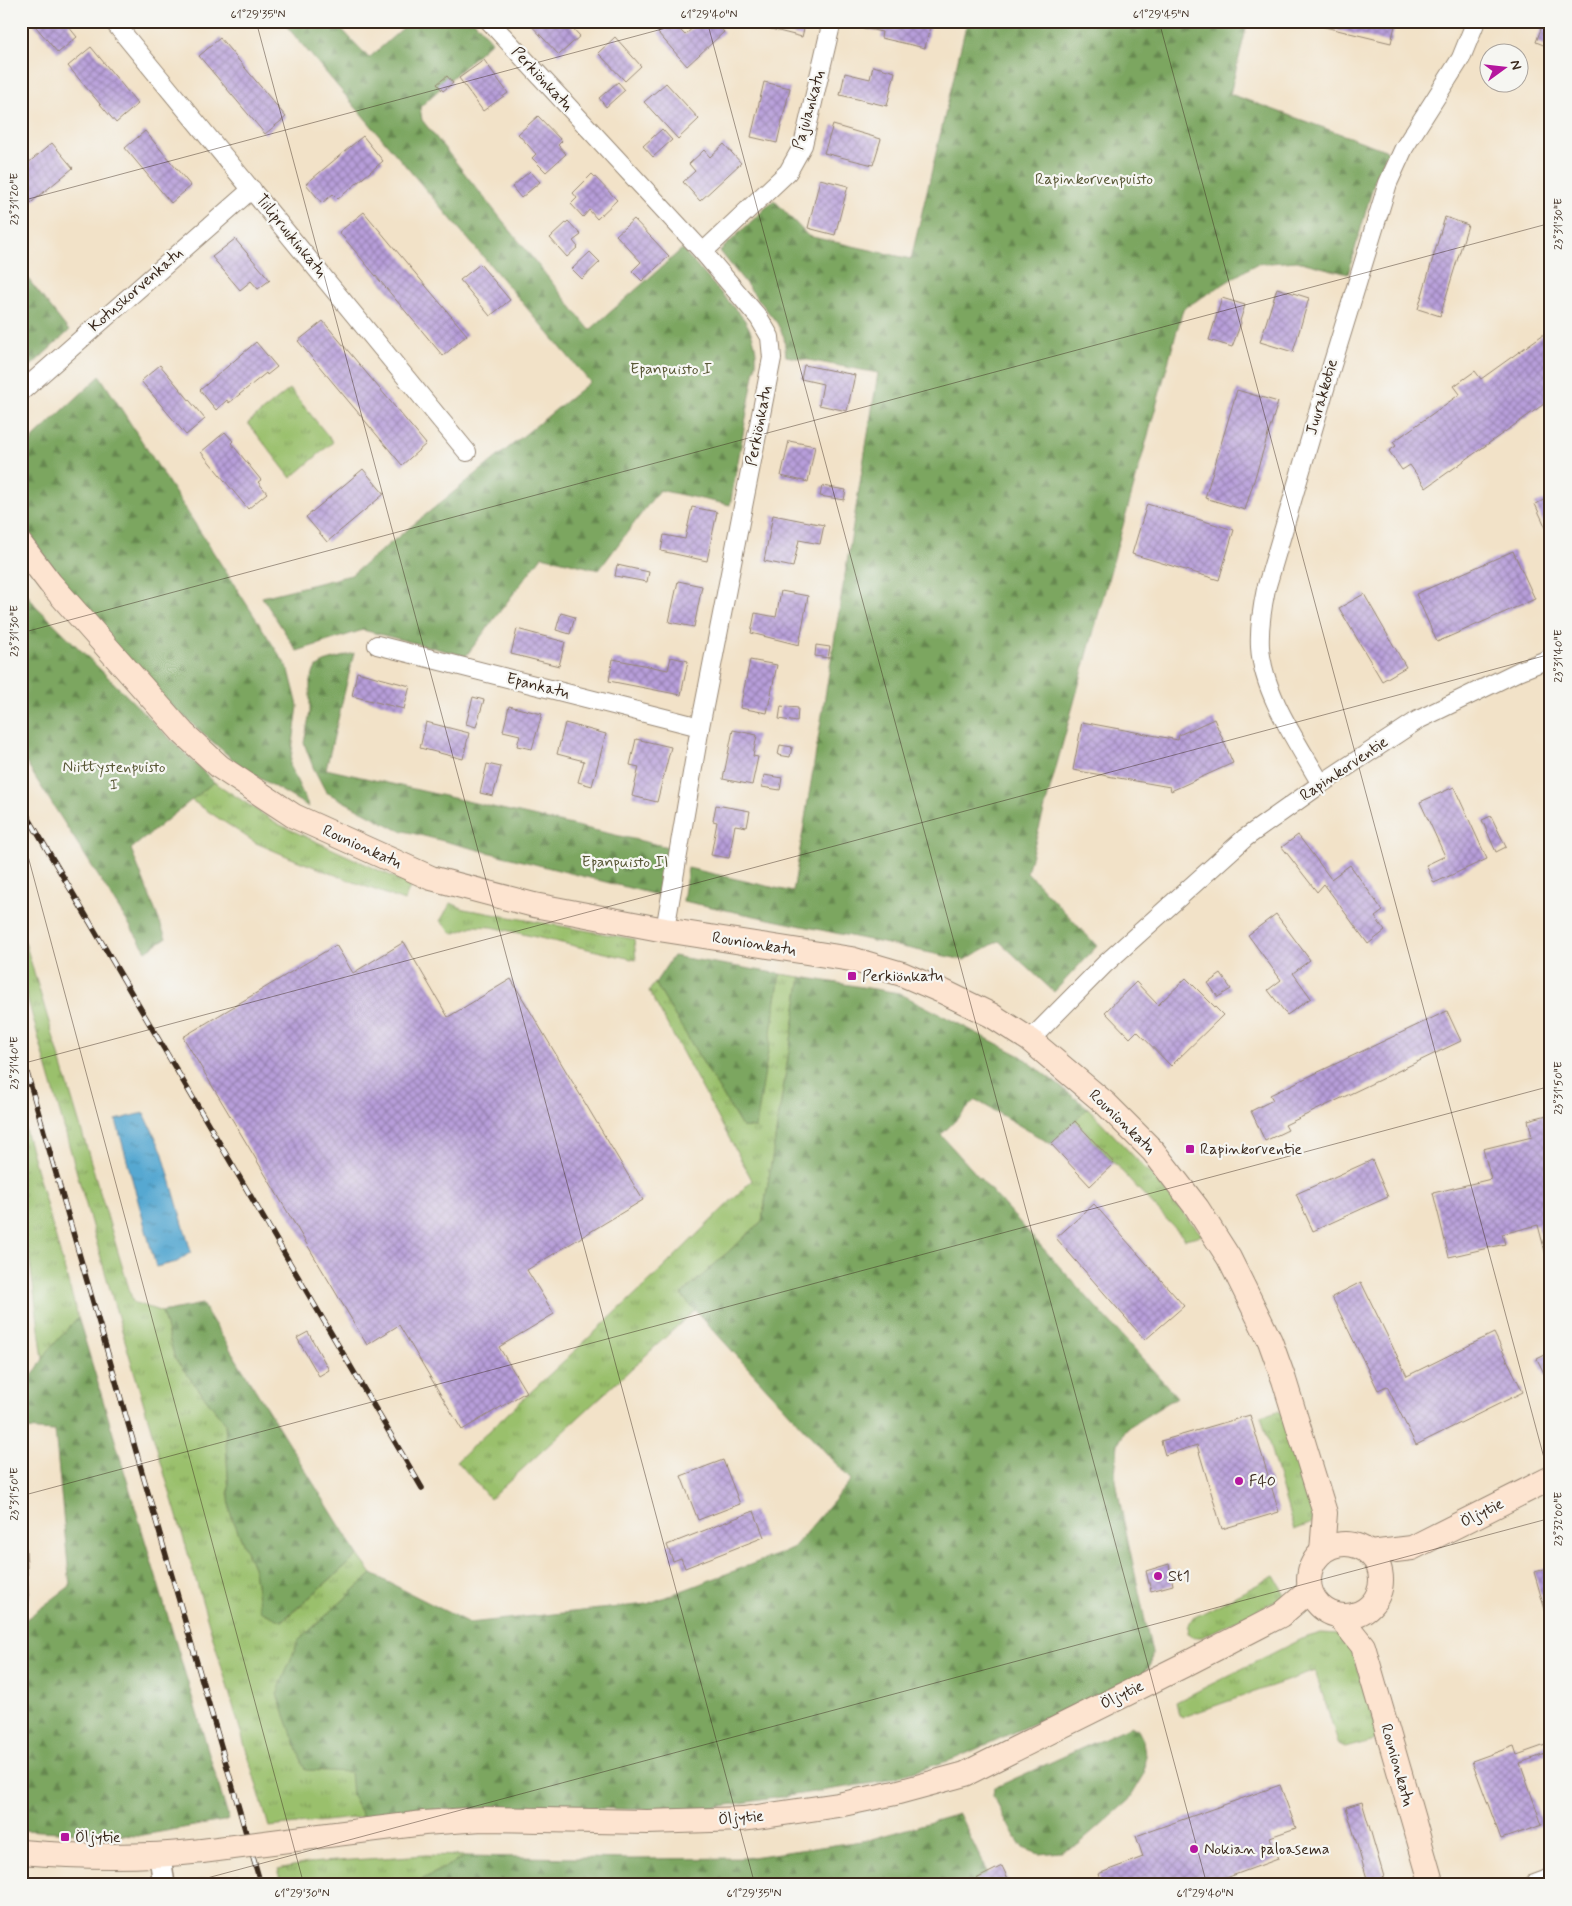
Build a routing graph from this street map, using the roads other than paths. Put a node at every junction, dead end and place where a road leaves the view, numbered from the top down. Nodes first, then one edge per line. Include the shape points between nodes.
1 (114, 21) edge
2 (489, 21) edge
3 (832, 21) edge
4 (1476, 21) edge
5 (252, 190) junction
6 (703, 252) junction
7 (21, 392) edge
8 (467, 452) dead end
9 (21, 545) edge
10 (377, 645) dead end
11 (1551, 658) edge
12 (700, 728) junction
13 (1321, 784) junction
14 (664, 930) junction
15 (1030, 1040) junction
16 (1551, 1478) edge
17 (1326, 1513) junction
18 (1412, 1548) junction
19 (1360, 1549) junction
20 (1322, 1552) junction
21 (1382, 1581) junction
22 (1323, 1604) junction
23 (1368, 1608) junction
24 (1363, 1646) junction
25 (21, 1852) edge
26 (160, 1856) junction
27 (1551, 1878) edge
28 (164, 1885) edge
29 (1432, 1885) edge
30 (1532, 1885) edge

1 - 5 street, Tiilipruukinkatu
2 - 6 street, Perkiönkatu
3 - 6 street, Pajulankatu via 802,145 788,172
4 - 13 street, Juurakkotie via 1461,58 1404,148 1388,183 1266,589 1260,647 1264,671 1287,723
5 - 7 street, Kotuskorvenkatu
5 - 8 street, Tiilipruukinkatu
6 - 12 street, Perkiönkatu via 759,318 770,337 772,358
9 - 14 main road, Rounionkatu via 50,584 183,734 220,767 294,816 431,878 534,905
10 - 12 street, Epankatu
11 - 13 street, Rapinkorventie via 1418,720
12 - 14 street, Perkiönkatu
13 - 15 street, Rapinkorventie via 1245,838 1105,964
14 - 15 main road, Rounionkatu via 851,959 902,974 991,1015
15 - 17 main road, Rounionkatu via 1106,1104 1153,1151 1224,1249 1270,1341
16 - 18 main road, Öljytie
17 - 19 main road, Rounionkatu
17 - 20 main road, Rounionkatu
18 - 19 main road, Öljytie
18 - 21 main road, Öljytie
19 - 20 main road via 1336,1545
19 - 21 main road via 1376,1561
20 - 22 main road via 1310,1569 1309,1579
21 - 23 main road via 1378,1596
22 - 23 main road via 1350,1616
22 - 24 main road, Rounionkatu
22 - 26 main road, Öljytie, bridge via 1281,1615 965,1774 895,1793 743,1819 648,1822 482,1819 424,1823
23 - 24 main road, Rounionkatu
24 - 29 main road, Rounionkatu
25 - 26 main road, Öljytie
26 - 28 street
27 - 30 street

